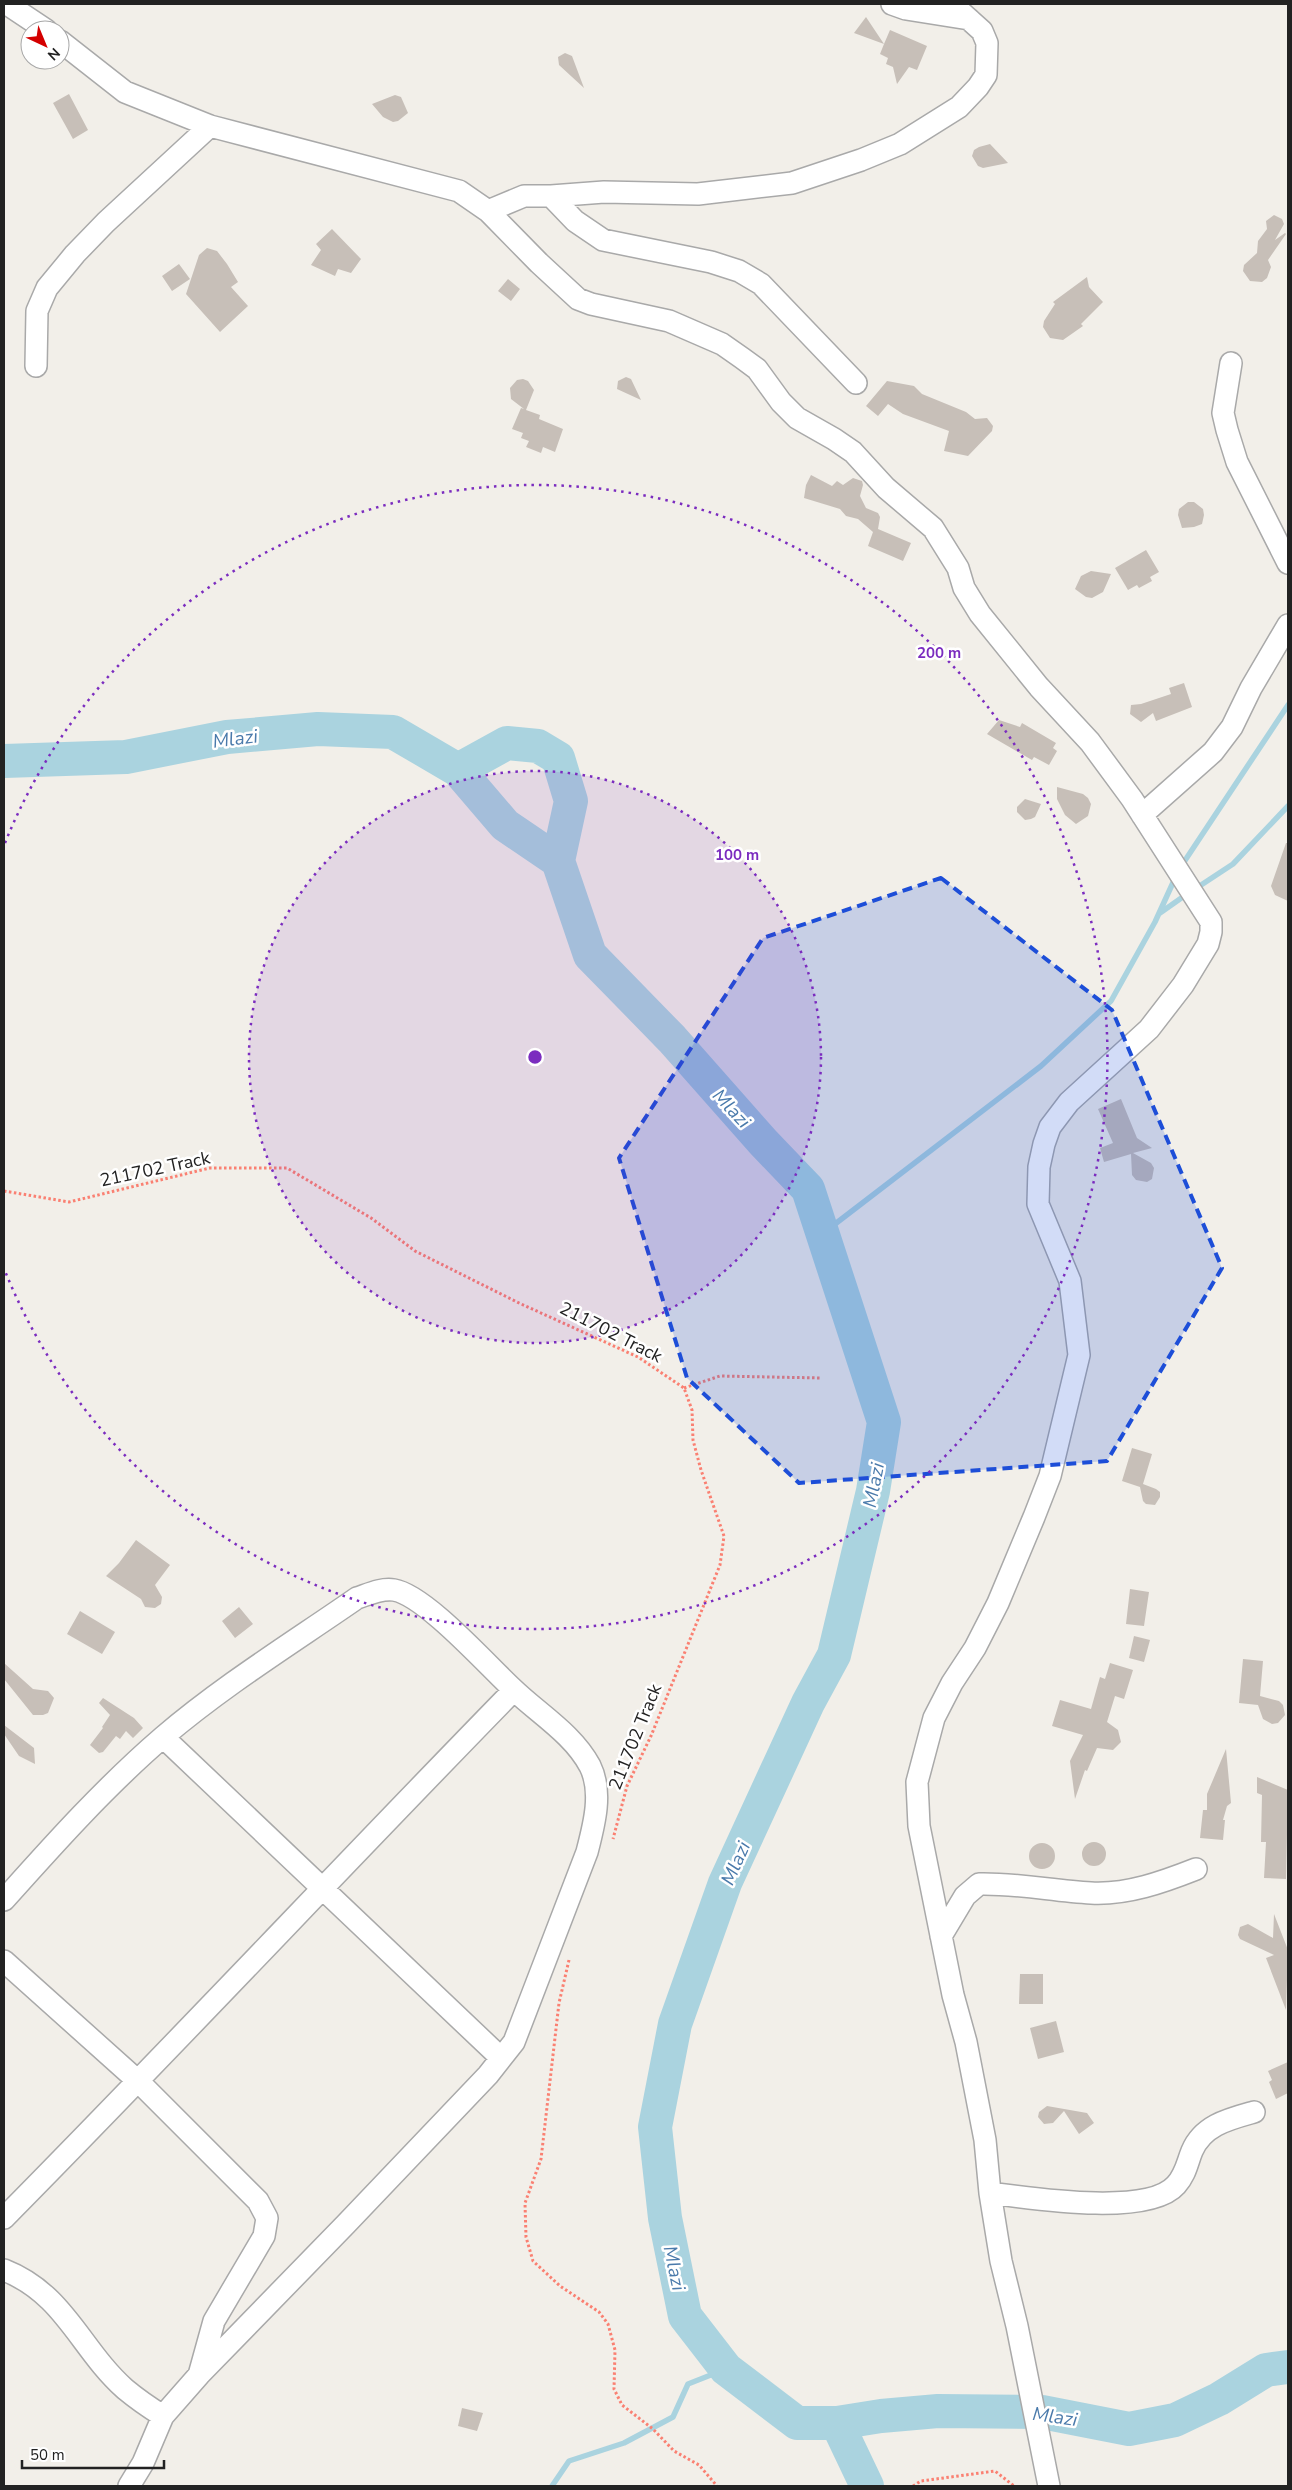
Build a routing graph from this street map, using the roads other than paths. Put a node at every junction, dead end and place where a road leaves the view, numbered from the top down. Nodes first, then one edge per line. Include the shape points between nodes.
1 (7, 4) edge
2 (892, 4) edge
3 (952, 4) edge
4 (969, 19) junction
5 (31, 20) edge
6 (70, 49) edge
7 (210, 126) junction
8 (551, 196) junction
9 (488, 211) junction
10 (1230, 363) dead end
11 (36, 366) dead end
12 (856, 383) dead end
13 (1288, 564) edge
14 (1288, 625) edge
15 (1142, 815) junction
16 (514, 1690) junction
17 (164, 1737) junction
18 (1196, 1869) dead end
19 (321, 1888) junction
20 (4, 1900) edge
21 (941, 1936) junction
22 (4, 1961) edge
23 (501, 2058) junction
24 (138, 2082) junction
25 (1254, 2112) dead end
26 (990, 2192) junction
27 (4, 2218) edge
28 (4, 2270) edge
29 (199, 2374) junction
30 (162, 2416) junction
31 (130, 2486) edge
32 (1049, 2486) edge

1 - 5 street
2 - 4 street
3 - 4 street
4 - 8 street via 982,31 987,42 986,75 959,107 900,144 816,176 767,187 698,194 604,192
6 - 7 street via 125,92
7 - 9 street via 443,186 459,191
7 - 11 street via 106,222 47,288 37,311
8 - 9 street via 524,196
8 - 12 street via 575,221 603,240 711,262 739,271 761,284
9 - 15 street via 578,299 669,321 722,344 757,369 797,418 852,452 905,506 933,528 958,568 964,588 980,614 1039,687 1090,742
10 - 13 street via 1223,413 1227,430 1237,462
14 - 15 street via 1232,727 1213,752
15 - 21 street via 1207,912 1212,932 1197,964 1165,1010 1129,1050 1070,1102 1050,1127 1044,1144 1039,1166 1038,1204 1070,1281 1079,1355 1052,1467 1034,1517 998,1603 934,1718 924,1751 916,1797
16 - 17 street via 442,1620 415,1600 395,1590 376,1591 357,1598 232,1683
16 - 19 street
16 - 23 street via 573,1742 591,1768 597,1794 594,1827 587,1852 514,2042
17 - 19 street
17 - 20 street via 123,1775
18 - 21 street via 1160,1883 1092,1893 1004,1883 979,1884 966,1896
19 - 23 street
19 - 24 street
21 - 26 street via 985,2140
22 - 24 street
23 - 29 street via 346,2224
24 - 27 street
24 - 29 street via 258,2201 267,2218 264,2236 214,2321
25 - 26 street via 1226,2120 1205,2131 1192,2151 1185,2174 1175,2187 1157,2196 1094,2204
26 - 32 street via 1001,2260
28 - 30 street via 45,2294 125,2389
29 - 30 street
30 - 31 street

